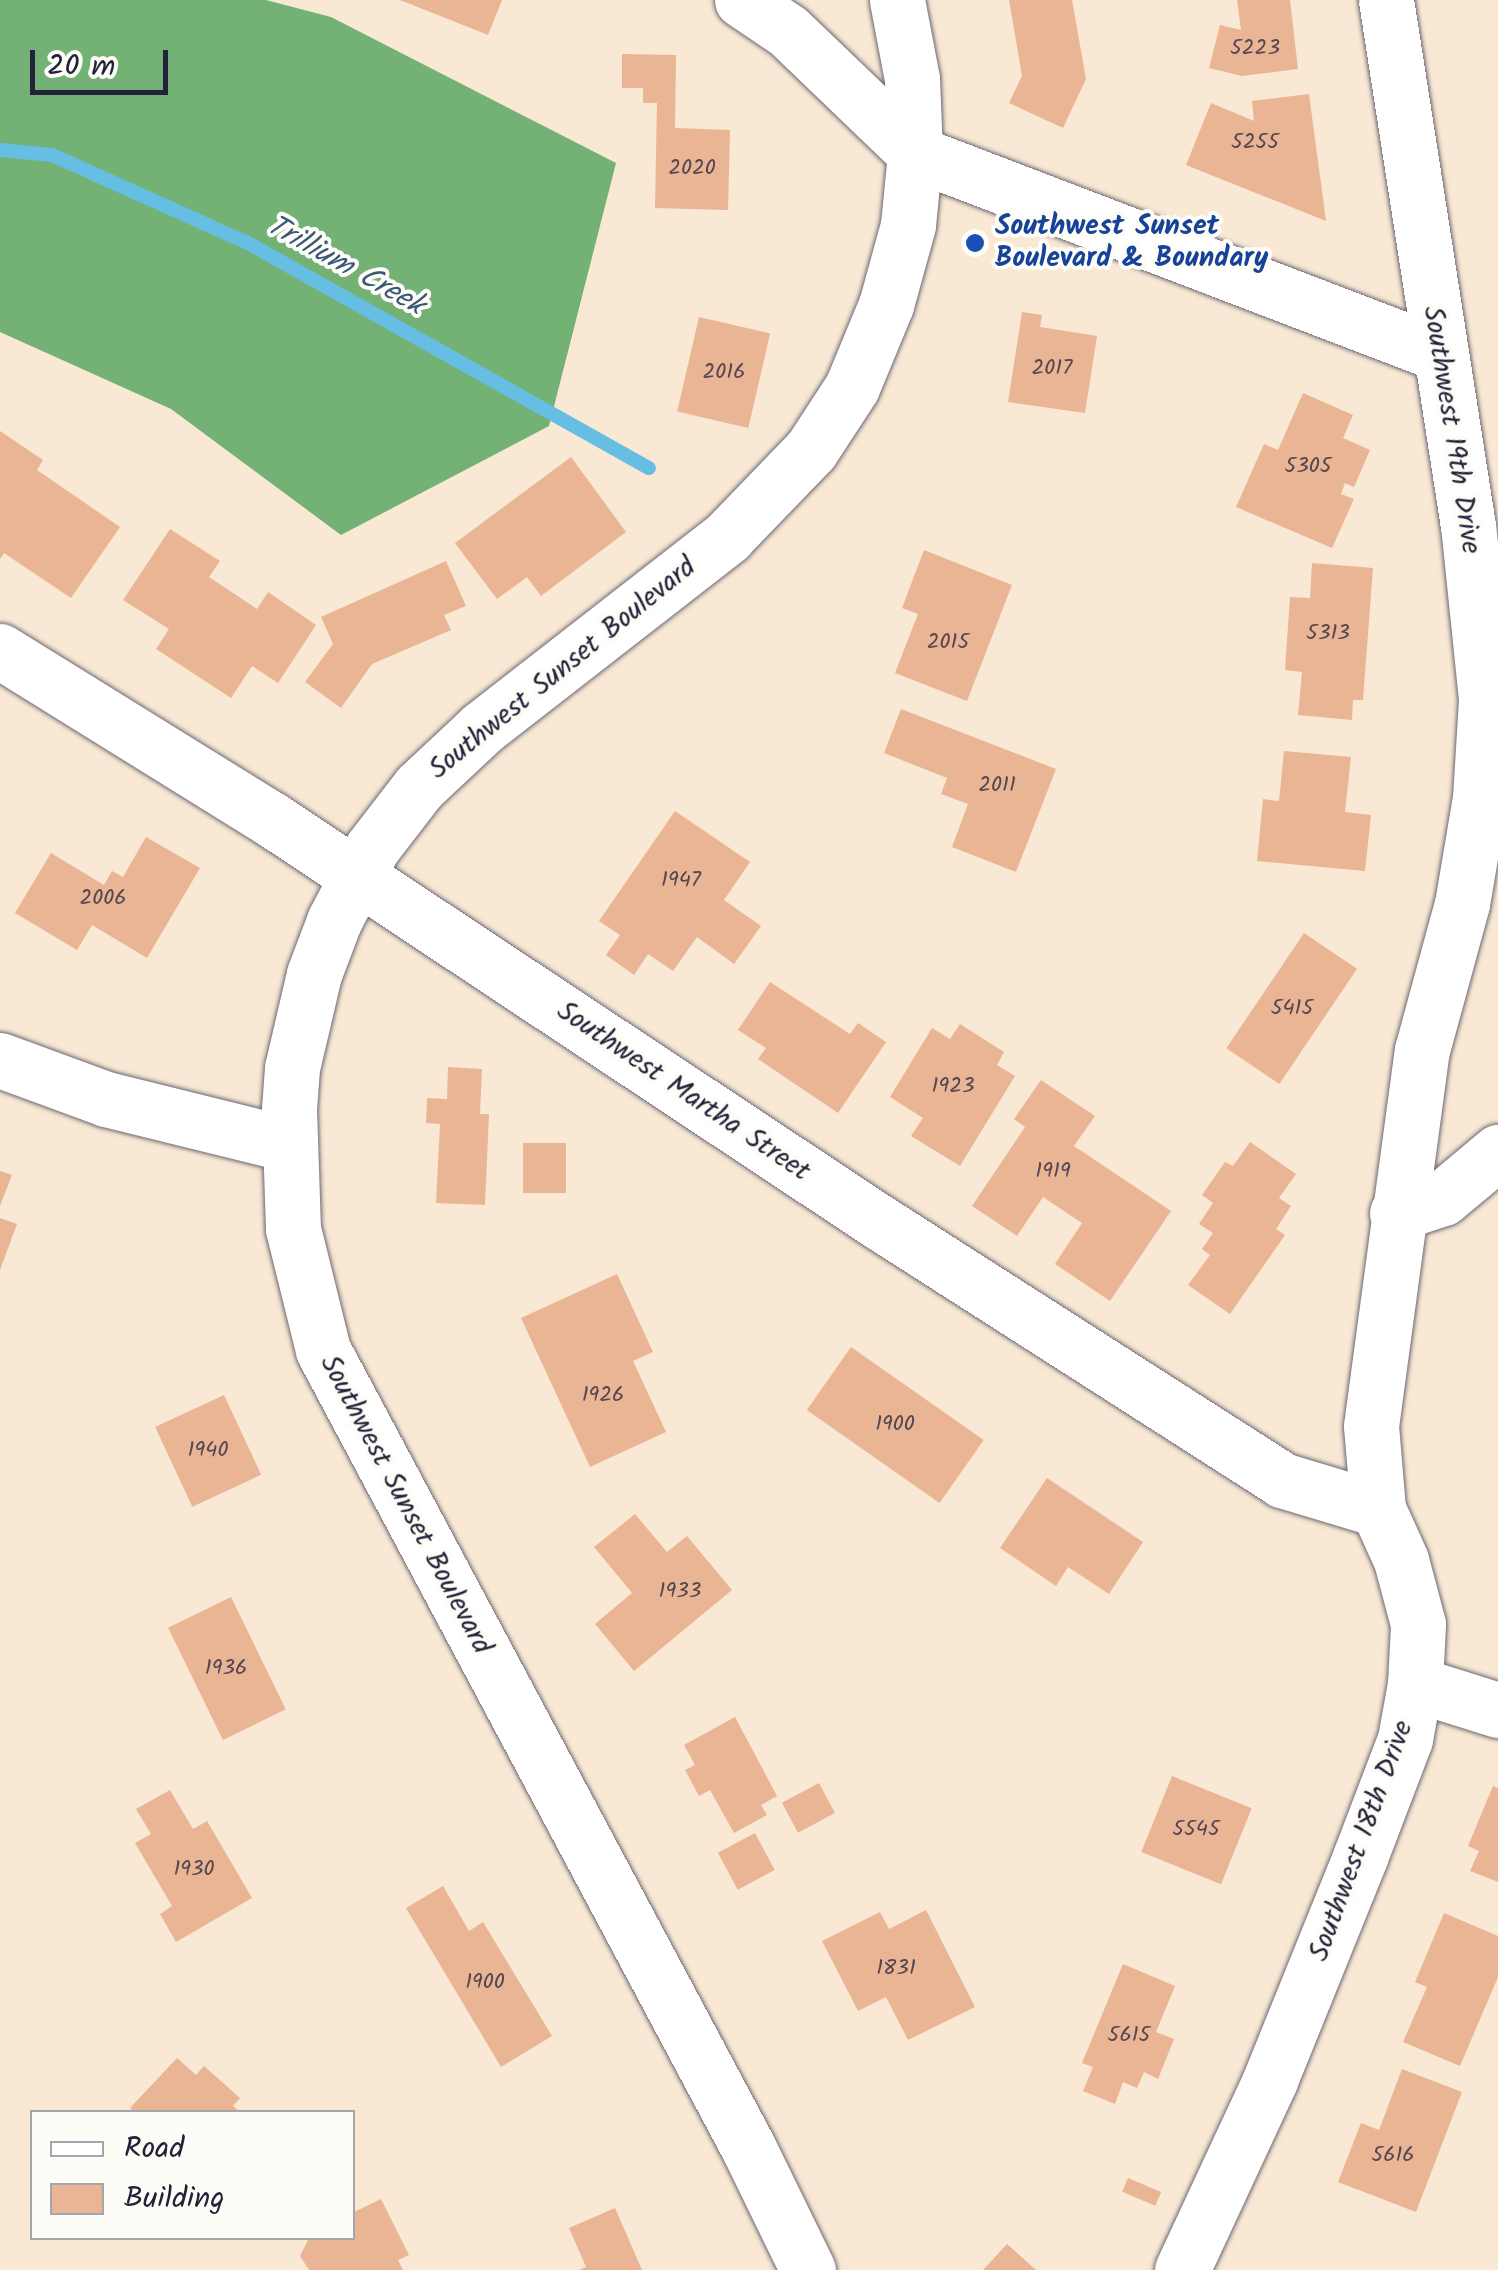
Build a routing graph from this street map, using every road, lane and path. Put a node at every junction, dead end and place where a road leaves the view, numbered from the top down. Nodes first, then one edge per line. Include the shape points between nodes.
1 (742, 0) edge
2 (897, 0) edge
3 (1386, 0) edge
4 (914, 153) junction
5 (1438, 353) junction
6 (0, 651) edge
7 (357, 878) junction
8 (0, 1060) edge
9 (288, 1144) junction
10 (1498, 1152) edge
11 (1398, 1214) junction
12 (1378, 1509) junction
13 (1415, 1684) junction
14 (1498, 1710) edge
15 (808, 2270) edge
16 (1182, 2270) edge

1 - 4 street via 788,32
2 - 4 street, Southwest Sunset Boulevard via 912,79
3 - 5 street, Southwest 19th Drive
4 - 5 street
4 - 7 street, Southwest Sunset Boulevard via 908,225 886,305 852,387 810,450 727,538 482,728 418,787
5 - 11 street, Southwest 19th Drive via 1468,526 1486,698 1480,798 1462,904 1422,1050
6 - 7 street, Southwest Martha Street
7 - 9 street, Southwest Sunset Boulevard via 314,974 292,1068
7 - 12 street, Southwest Martha Street via 1282,1480
8 - 9 street via 106,1099
9 - 15 street, Southwest Sunset Boulevard via 292,1229 323,1350
10 - 11 street via 1443,1198
11 - 12 street, Southwest 18th Drive via 1372,1426
12 - 13 street, Southwest 18th Drive via 1418,1624
13 - 14 street
13 - 16 street, Southwest 18th Drive via 1405,1739 1353,1874 1270,2080

